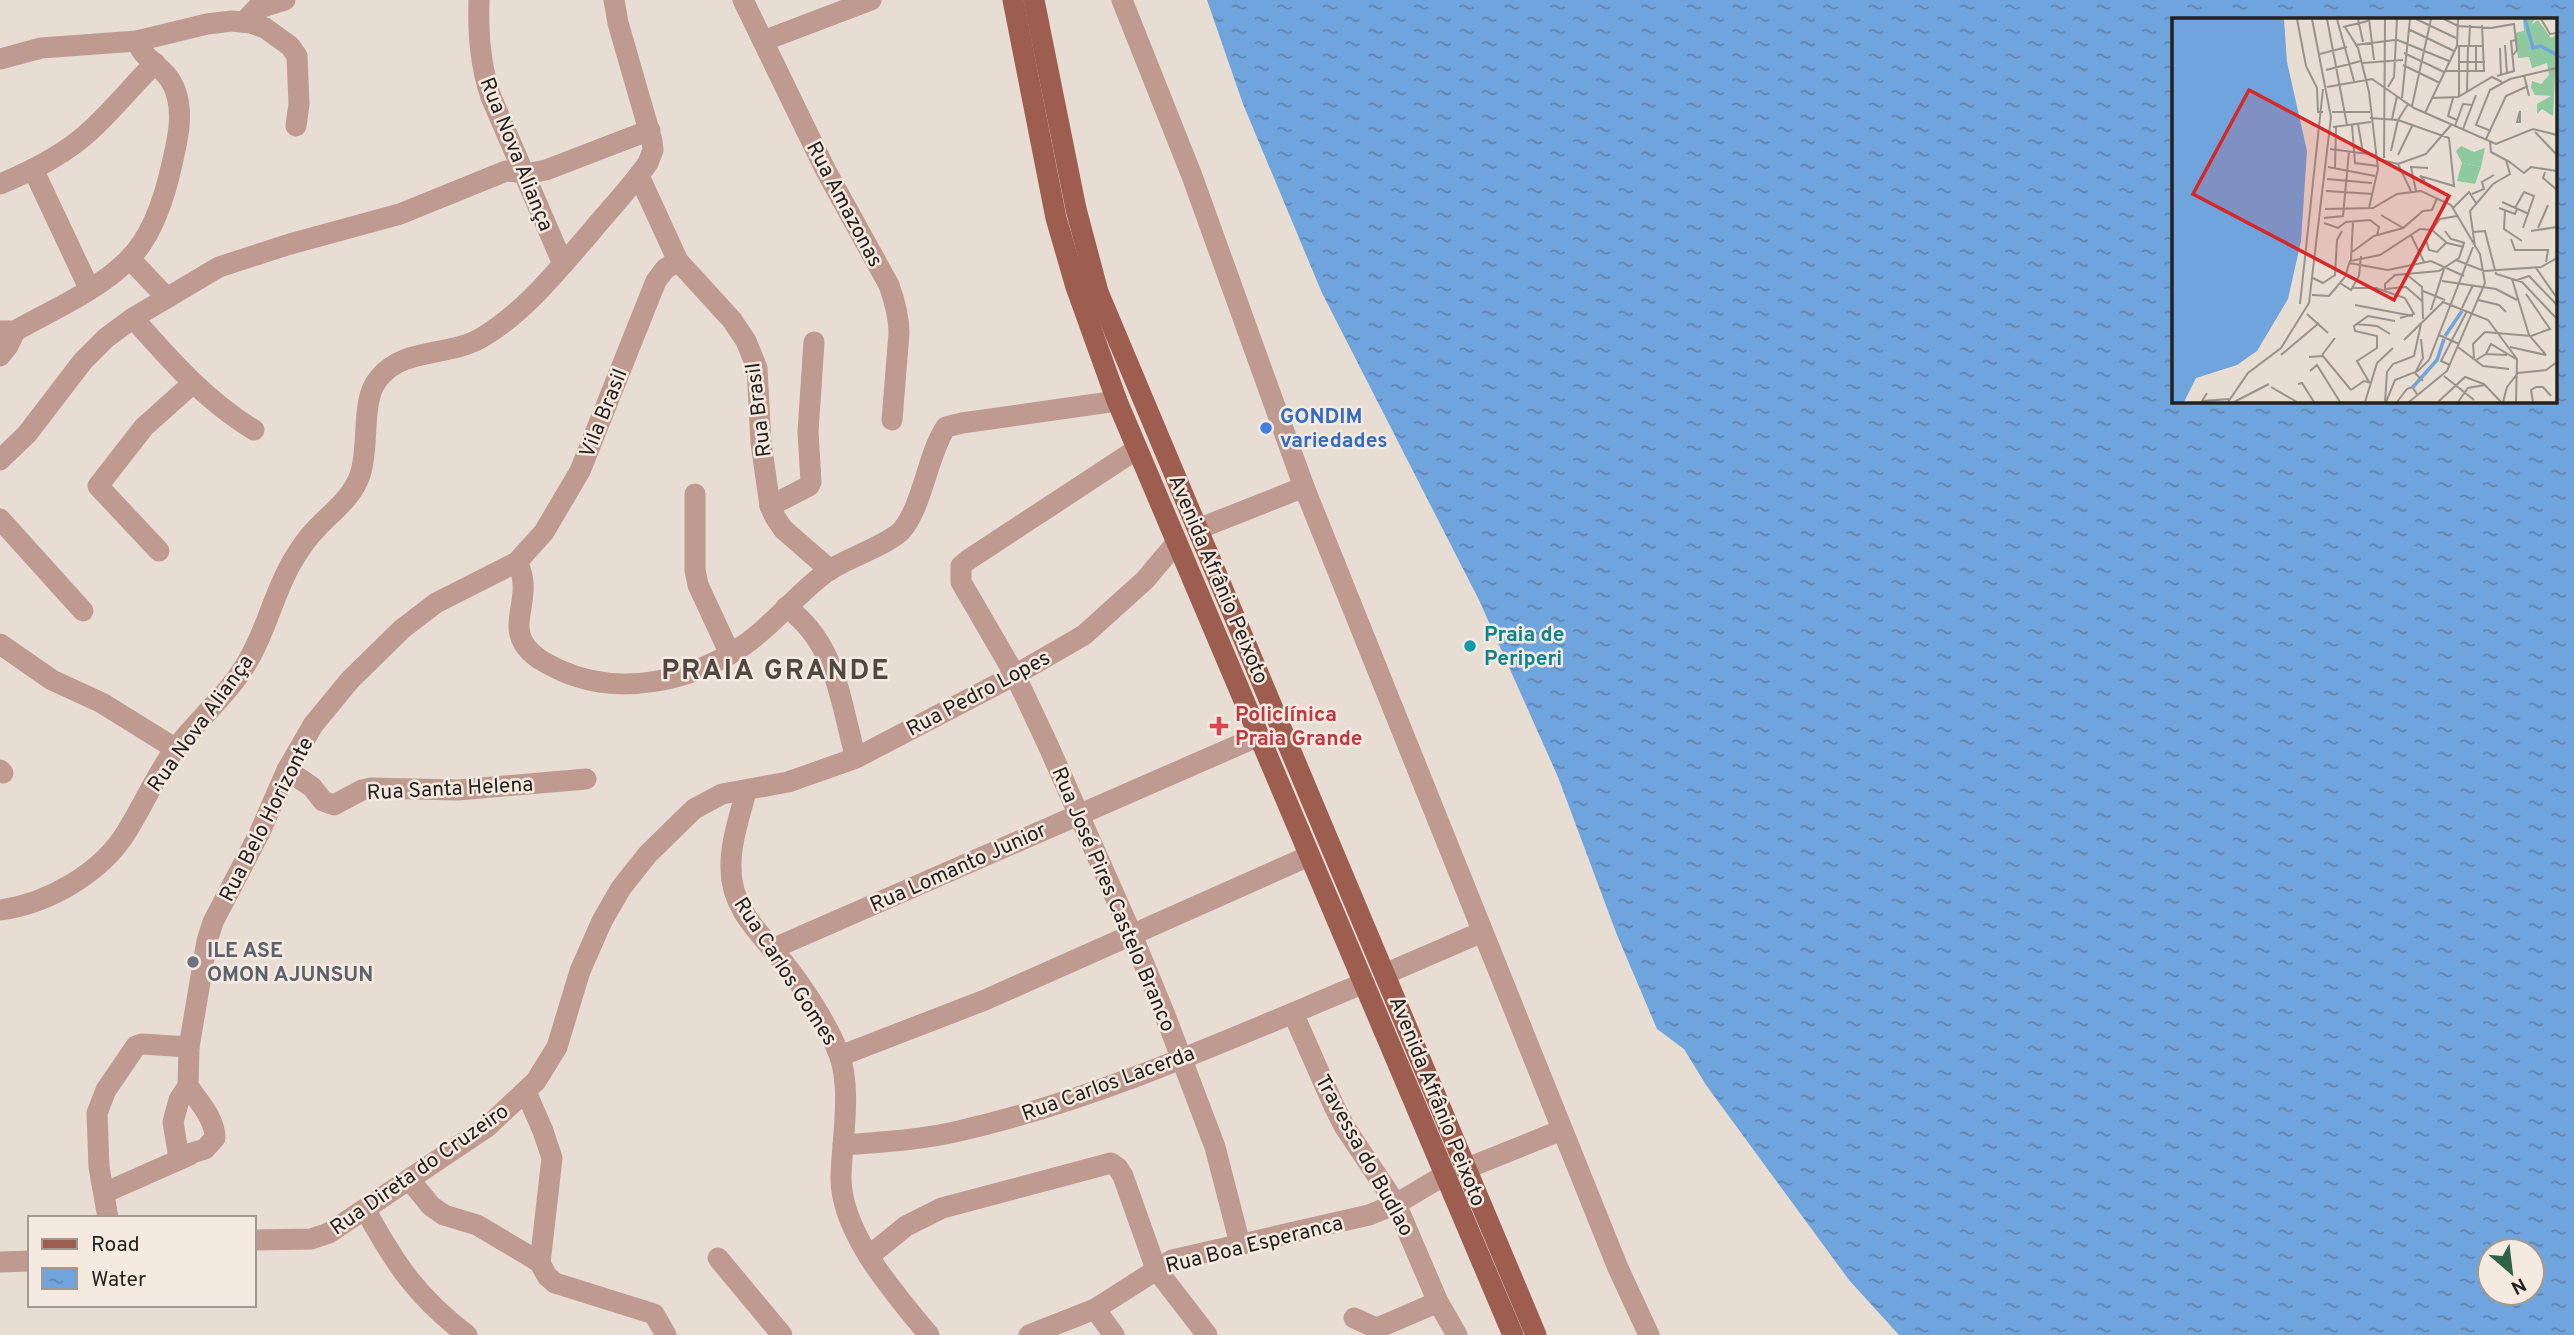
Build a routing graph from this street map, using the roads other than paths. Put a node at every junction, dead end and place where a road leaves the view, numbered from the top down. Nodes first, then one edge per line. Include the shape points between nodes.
1 (285, 0) edge
2 (480, 0) edge
3 (614, 0) edge
4 (743, 0) edge
5 (871, 0) edge
6 (1013, 0) edge
7 (1034, 0) edge
8 (1122, 0) edge
9 (244, 22) junction
10 (137, 41) junction
11 (763, 41) junction
12 (0, 59) edge
13 (155, 62) junction
14 (296, 126) dead end
15 (651, 140) junction
16 (33, 169) junction
17 (523, 172) junction
18 (639, 176) junction
19 (0, 184) edge
20 (130, 259) junction
21 (678, 261) junction
22 (562, 264) junction
23 (89, 288) junction
24 (167, 298) junction
25 (133, 318) junction
26 (7, 331) edge
27 (814, 342) dead end
28 (0, 356) edge
29 (192, 384) junction
30 (1117, 401) junction
31 (892, 420) dead end
32 (254, 430) dead end
33 (1137, 449) junction
34 (0, 460) edge
35 (1304, 487) junction
36 (695, 494) dead end
37 (770, 506) junction
38 (0, 519) edge
39 (1198, 529) junction
40 (1177, 542) junction
41 (159, 551) dead end
42 (517, 562) junction
43 (830, 570) junction
44 (786, 607) junction
45 (83, 611) dead end
46 (0, 643) edge
47 (730, 654) junction
48 (1015, 676) junction
49 (1259, 736) junction
50 (176, 749) junction
51 (856, 758) junction
52 (287, 770) junction
53 (586, 779) dead end
54 (746, 791) junction
55 (1078, 814) junction
56 (1309, 856) junction
57 (0, 910) edge
58 (1482, 932) junction
59 (1132, 935) junction
60 (772, 949) junction
61 (1385, 974) junction
62 (1364, 984) junction
63 (1293, 1013) junction
64 (189, 1047) junction
65 (840, 1056) junction
66 (1181, 1058) junction
67 (188, 1086) junction
68 (526, 1092) junction
69 (1562, 1130) junction
70 (843, 1145) junction
71 (190, 1155) junction
72 (1465, 1169) junction
73 (1443, 1176) junction
74 (409, 1179) junction
75 (104, 1193) junction
76 (1396, 1204) junction
77 (365, 1209) junction
78 (108, 1216) edge
79 (256, 1240) edge
80 (1240, 1244) junction
81 (869, 1256) junction
82 (718, 1258) dead end
83 (28, 1261) edge
84 (0, 1262) edge
85 (540, 1263) junction
86 (1156, 1269) junction
87 (1438, 1302) junction
88 (1095, 1309) junction
89 (1354, 1318) dead end
90 (770, 1330) edge
91 (922, 1333) edge
92 (467, 1335) edge
93 (666, 1335) edge
94 (1029, 1335) edge
95 (1114, 1335) edge
96 (1207, 1335) edge
97 (1457, 1335) edge
98 (1513, 1335) edge
99 (1536, 1335) edge
100 (1648, 1335) edge

1 - 9 street via 256,9
2 - 17 street, Rua Nova Aliança via 483,73
3 - 15 street
4 - 11 street, Rua Amazonas
5 - 11 street
6 - 30 main road, Avenida Afrânio Peixoto via 1056,218
7 - 39 main road, Avenida Afrânio Peixoto via 1076,209 1098,292
8 - 35 street via 1192,176
9 - 10 street via 207,24
9 - 14 street via 273,33 297,56
10 - 12 street via 41,48
10 - 13 street
11 - 31 street, Rua Amazonas via 825,172 896,303 899,333
13 - 16 street via 92,130
13 - 20 street via 171,80 180,117 163,196
15 - 17 street via 547,170
15 - 18 street, Rua Nova Aliança
16 - 19 street
16 - 23 street
17 - 22 street, Rua Nova Aliança
17 - 24 street via 498,173 400,215 244,257
18 - 21 street, Rua Brasil
18 - 22 street, Rua Nova Aliança
20 - 23 street
20 - 24 street
21 - 37 street, Rua Brasil via 732,320 757,368
21 - 42 street, Vila Brasil via 656,281 580,471 544,532
22 - 50 street, Rua Nova Aliança via 491,332 462,346 407,358 376,380 370,393 365,454 353,489 315,529 291,564 240,673
23 - 26 street
24 - 25 street
25 - 29 street
25 - 34 street via 83,361 27,434
26 - 28 street via 8,346
27 - 37 street via 808,432 811,482
29 - 32 street
29 - 41 street via 144,427 98,486
30 - 33 main road, Avenida Afrânio Peixoto
30 - 43 street via 946,427 901,531
33 - 40 main road, Avenida Afrânio Peixoto
33 - 48 street, Rua José Pires Castelo Branco via 961,566 961,582
35 - 39 street
35 - 58 street
36 - 47 street via 695,570
37 - 43 street, Rua Brasil via 783,529
38 - 45 street
39 - 61 main road, Avenida Afrânio Peixoto
40 - 48 street, Rua Pedro Lopes via 1145,580 1084,635
40 - 49 main road, Avenida Afrânio Peixoto
42 - 47 street via 525,590 521,640 537,658 568,674 589,681 640,684 684,674
42 - 52 street, Rua Belo Horizonte via 436,603 402,629 330,704
43 - 44 street
44 - 47 street
44 - 51 street via 812,629 827,656
46 - 50 street via 52,680 102,702
48 - 51 street, Rua Pedro Lopes
48 - 55 street, Rua José Pires Castelo Branco
49 - 55 street, Rua Lomanto Junior
49 - 56 main road, Avenida Afrânio Peixoto
50 - 57 street, Rua Nova Aliança via 127,832 99,865 41,898
51 - 54 street, Rua Pedro Lopes
52 - 53 street, Rua Santa Helena via 334,804 371,788 458,790
52 - 64 street, Rua Belo Horizonte via 213,922
54 - 60 street, Rua Carlos Gomes via 732,852 734,892 756,933
54 - 68 street, Rua Direta do Cruzeiro via 722,794 694,809 621,888 580,971 557,1047
55 - 59 street, Rua José Pires Castelo Branco
55 - 60 street, Rua Lomanto Junior
56 - 59 street
56 - 62 main road, Avenida Afrânio Peixoto
58 - 61 street
58 - 69 street
59 - 65 street via 985,1000
59 - 66 street, Rua José Pires Castelo Branco
60 - 65 street, Rua Carlos Gomes
61 - 72 main road, Avenida Afrânio Peixoto
62 - 63 street, Rua Carlos Lacerda
62 - 73 main road, Avenida Afrânio Peixoto
63 - 66 street, Rua Carlos Lacerda
63 - 76 street, Travessa do Budlao via 1344,1126
64 - 67 street, Rua Belo Horizonte
64 - 75 street via 133,1048 106,1090 97,1113
65 - 70 street, Rua Carlos Gomes
66 - 70 street, Rua Carlos Lacerda via 1087,1094 958,1131
66 - 80 street, Rua José Pires Castelo Branco via 1215,1147
67 - 71 street, Rua Belo Horizonte via 178,1100 173,1122 178,1152
67 - 71 street via 215,1133 209,1147
68 - 74 street, Rua Direta do Cruzeiro via 487,1127
68 - 85 street via 552,1158
69 - 72 street
69 - 100 street
70 - 81 street, Rua Carlos Gomes via 842,1196
71 - 75 street
72 - 99 main road, Avenida Afrânio Peixoto
73 - 76 street, Rua Boa Esperanca
73 - 98 main road, Avenida Afrânio Peixoto
74 - 77 street, Rua Direta do Cruzeiro
74 - 85 street via 444,1215 477,1225
75 - 78 street
76 - 80 street, Rua Boa Esperanca via 1342,1222
76 - 87 street, Travessa do Budlao
77 - 79 street, Rua Direta do Cruzeiro via 320,1236
77 - 92 street via 411,1285
80 - 86 street, Rua Boa Esperanca via 1172,1260
81 - 86 street via 906,1226 942,1208 1111,1163 1123,1176
81 - 91 street, Rua Carlos Gomes
82 - 90 street
83 - 84 street
85 - 93 street via 555,1283 654,1314
86 - 88 street, Rua Boa Esperanca
86 - 96 street
87 - 89 street via 1380,1327
87 - 97 street, Travessa do Budlao
88 - 94 street, Rua Boa Esperanca
88 - 95 street

